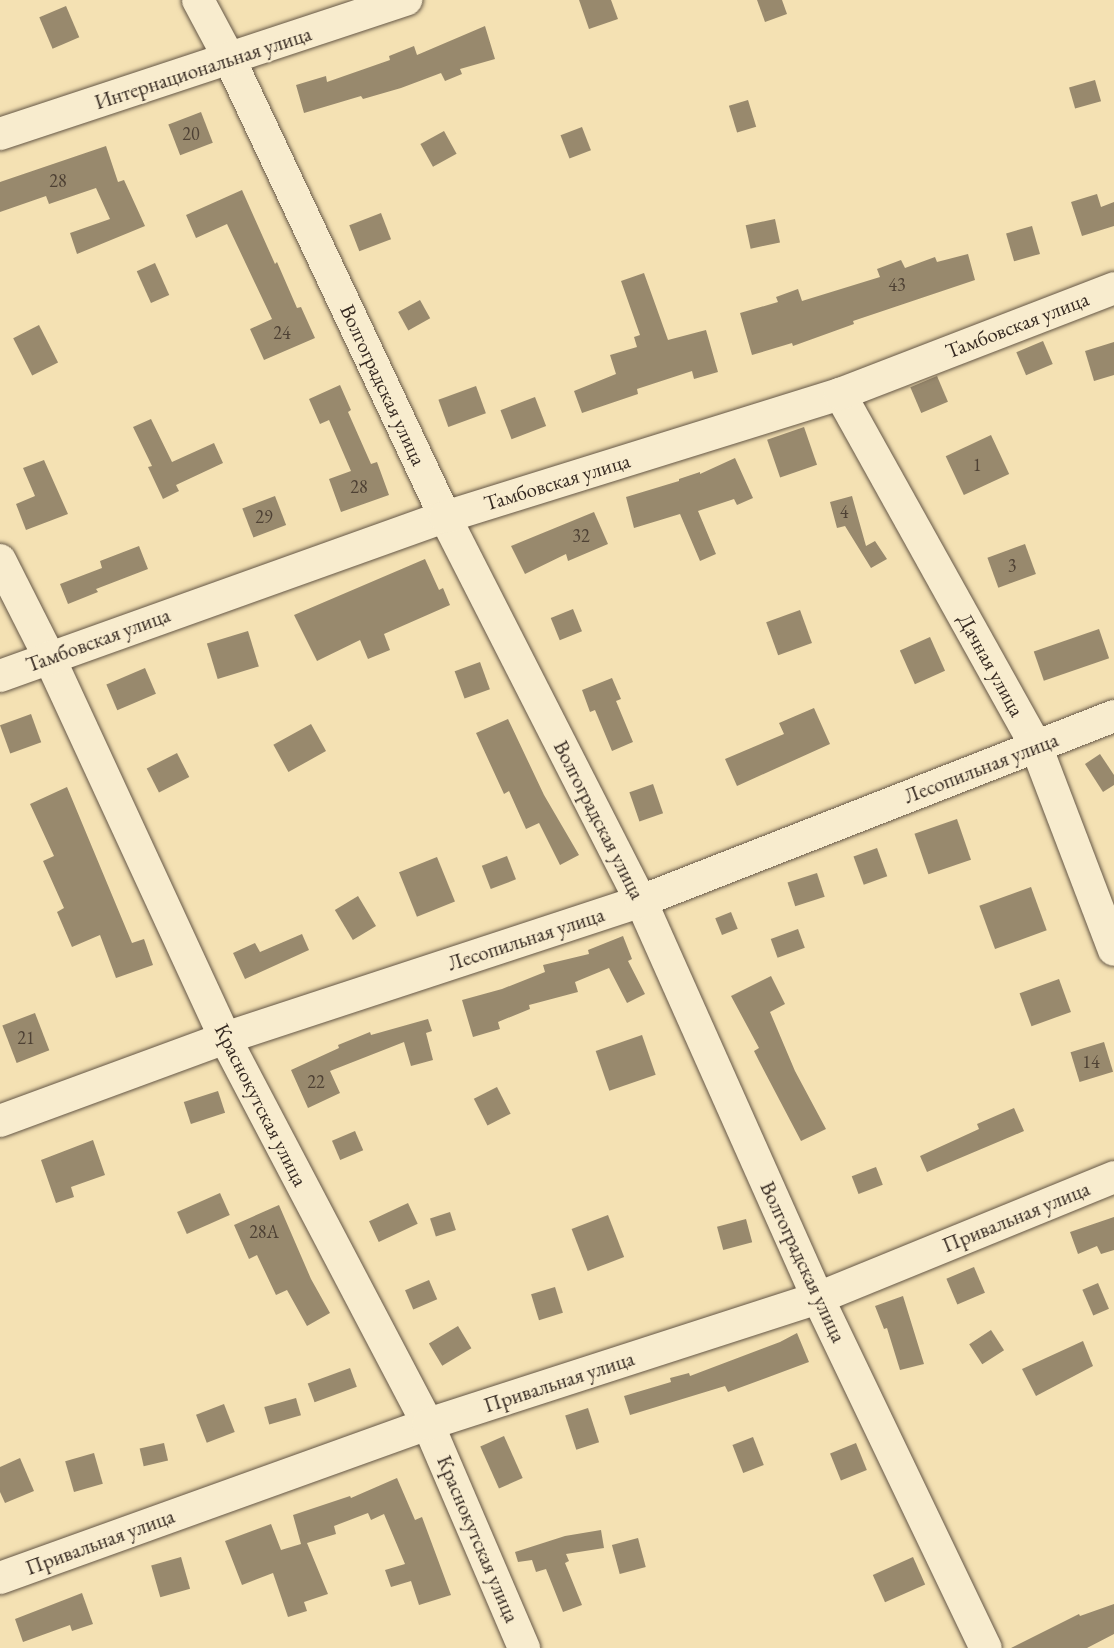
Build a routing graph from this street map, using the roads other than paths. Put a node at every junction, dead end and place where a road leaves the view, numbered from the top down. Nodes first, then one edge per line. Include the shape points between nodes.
1 (198, 0) edge
2 (406, 0) edge
3 (230, 60) junction
4 (0, 134) edge
5 (1114, 288) edge
6 (840, 394) junction
7 (445, 518) junction
8 (0, 560) edge
9 (49, 657) junction
10 (0, 676) edge
11 (1114, 716) edge
12 (1036, 746) junction
13 (641, 901) junction
14 (1114, 950) edge
15 (225, 1038) junction
16 (0, 1121) edge
17 (1114, 1177) edge
18 (818, 1298) junction
19 (429, 1424) junction
20 (0, 1578) edge
21 (524, 1648) edge
22 (986, 1648) edge

1 - 3 street, Волгоградская улица
2 - 3 street, Интернациональная улица
3 - 4 street, Интернациональная улица
3 - 7 street, Волгоградская улица
5 - 6 street, Тамбовская улица
6 - 7 street, Тамбовская улица
6 - 12 street, Дачная улица
7 - 9 street, Тамбовская улица
7 - 13 street, Волгоградская улица
8 - 9 street, Краснокутская улица
9 - 10 street, Тамбовская улица
9 - 15 street, Краснокутская улица
11 - 12 street, Лесопильная улица
12 - 13 street, Лесопильная улица
12 - 14 street, Дачная улица
13 - 15 street, Лесопильная улица
13 - 18 street, Волгоградская улица
15 - 16 street, Лесопильная улица
15 - 19 street, Краснокутская улица
17 - 18 street, Привальная улица
18 - 19 street, Привальная улица
18 - 22 street, Волгоградская улица
19 - 20 street, Привальная улица
19 - 21 street, Краснокутская улица

